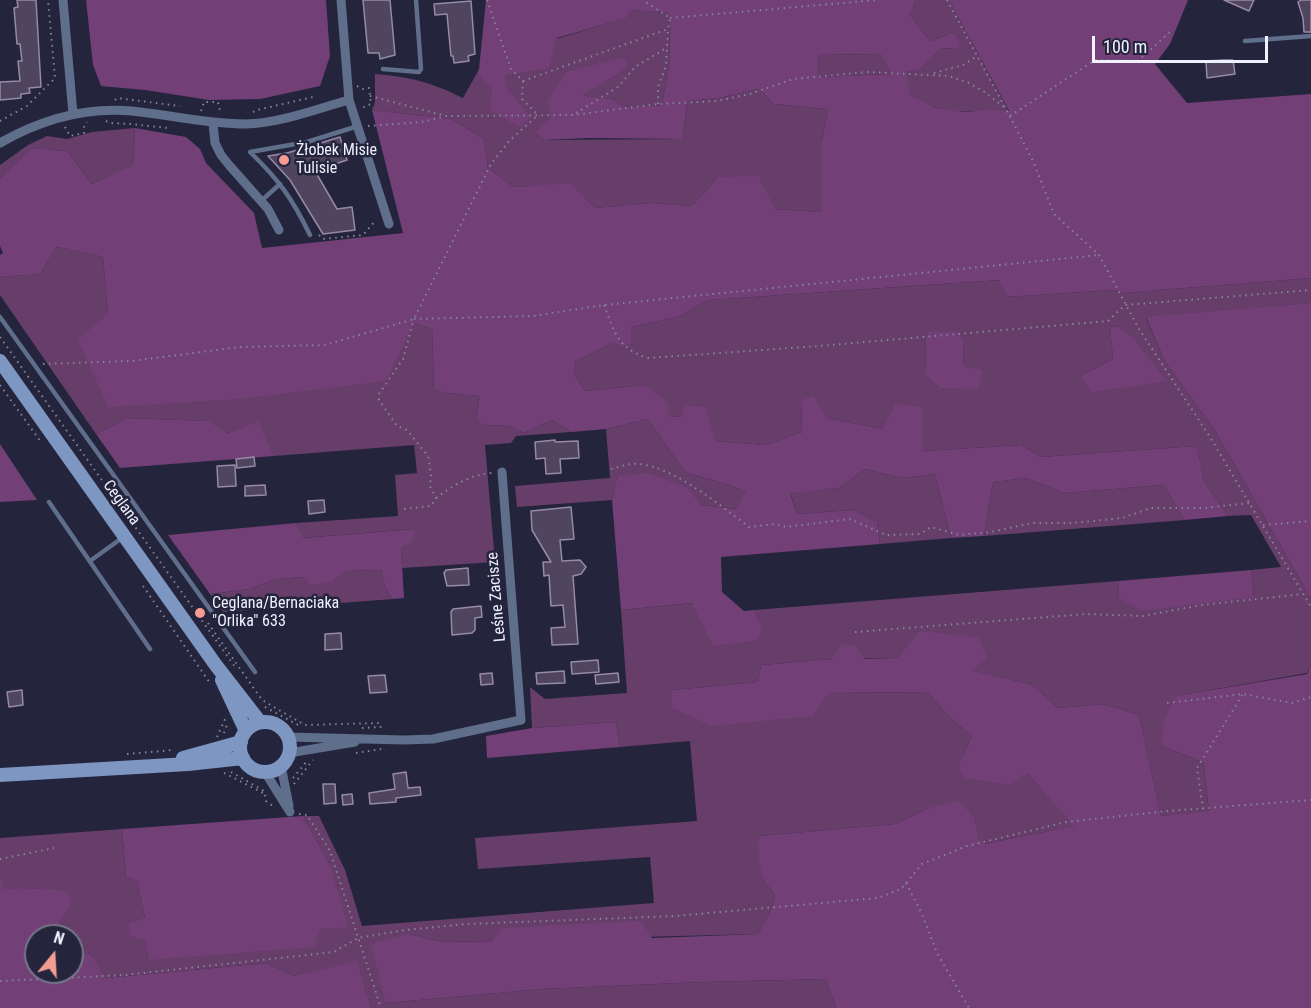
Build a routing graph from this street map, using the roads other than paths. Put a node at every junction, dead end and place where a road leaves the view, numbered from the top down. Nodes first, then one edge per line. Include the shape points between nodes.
1 (63, 0) edge
2 (341, 0) edge
3 (416, 0) edge
4 (1311, 36) edge
5 (1245, 41) dead end
6 (383, 69) dead end
7 (349, 100) junction
8 (73, 114) junction
9 (213, 123) junction
10 (362, 123) junction
11 (0, 143) edge
12 (280, 184) junction
13 (261, 201) junction
14 (387, 220) road end
15 (279, 230) dead end
16 (310, 235) road end
17 (0, 317) edge
18 (0, 361) edge
19 (502, 472) road end
20 (49, 502) dead end
21 (125, 536) junction
22 (90, 561) junction
23 (150, 649) dead end
24 (215, 664) junction
25 (255, 672) dead end
26 (260, 722) junction
27 (243, 737) junction
28 (288, 737) junction
29 (368, 739) junction
30 (289, 753) junction
31 (243, 758) junction
32 (161, 764) junction
33 (281, 766) junction
34 (265, 772) junction
35 (0, 775) edge
36 (280, 787) junction
37 (290, 812) road end

1 - 8 street
2 - 7 street
3 - 6 lane via 421,69
4 - 5 lane
7 - 9 street via 275,120
7 - 10 street
8 - 9 street via 129,111
8 - 11 street via 44,122
9 - 13 street via 215,143 222,155
10 - 12 lane via 307,142 250,152
10 - 14 street
12 - 13 lane
12 - 16 lane
13 - 15 street
17 - 25 lane
18 - 21 street, Ceglana
19 - 29 street, Leśne Zacisze via 521,720 433,739
20 - 22 lane
21 - 22 lane
21 - 24 street, Ceglana
22 - 23 lane
24 - 26 street, Ceglana
24 - 27 street, Ceglana
26 - 27 street
26 - 28 street via 276,725
27 - 31 street
27 - 32 street
28 - 29 street
28 - 30 street
29 - 30 street
30 - 33 street
31 - 32 street
31 - 34 street via 256,770
32 - 35 street
33 - 34 street
33 - 36 street
34 - 36 street
36 - 37 street

